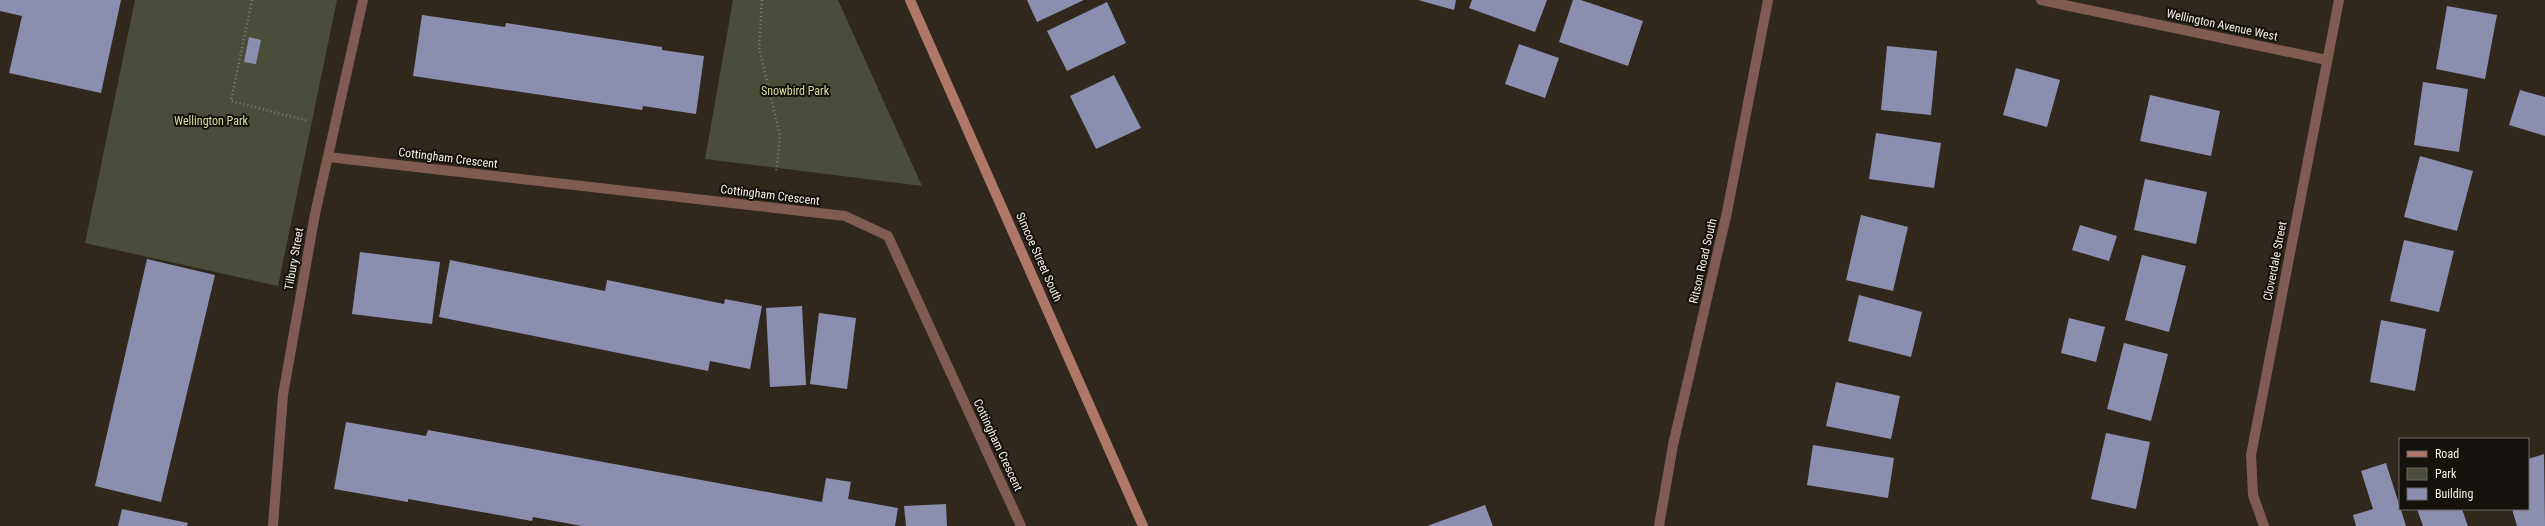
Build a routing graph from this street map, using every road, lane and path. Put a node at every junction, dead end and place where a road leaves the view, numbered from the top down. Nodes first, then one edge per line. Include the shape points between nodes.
1 (252, 0) edge
2 (363, 0) edge
3 (762, 0) edge
4 (910, 0) edge
5 (1768, 0) edge
6 (2041, 0) edge
7 (2339, 0) edge
8 (2327, 60) junction
9 (308, 121) dead end
10 (328, 157) junction
11 (776, 173) dead end
12 (273, 526) edge
13 (1021, 526) edge
14 (1143, 526) edge
15 (1658, 526) edge
16 (2264, 526) edge

1 - 9 path via 231,101
2 - 10 street, Tilbury Street
3 - 11 path via 760,48 780,136
4 - 14 street, Simcoe Street South
5 - 15 street, Ritson Road South via 1728,212 1673,445
6 - 8 street, Wellington Avenue West
7 - 8 street, Cloverdale Street
8 - 16 street, Cloverdale Street via 2250,455 2253,495
10 - 12 street, Tilbury Street via 282,395
10 - 13 street, Cottingham Crescent via 845,216 888,236

